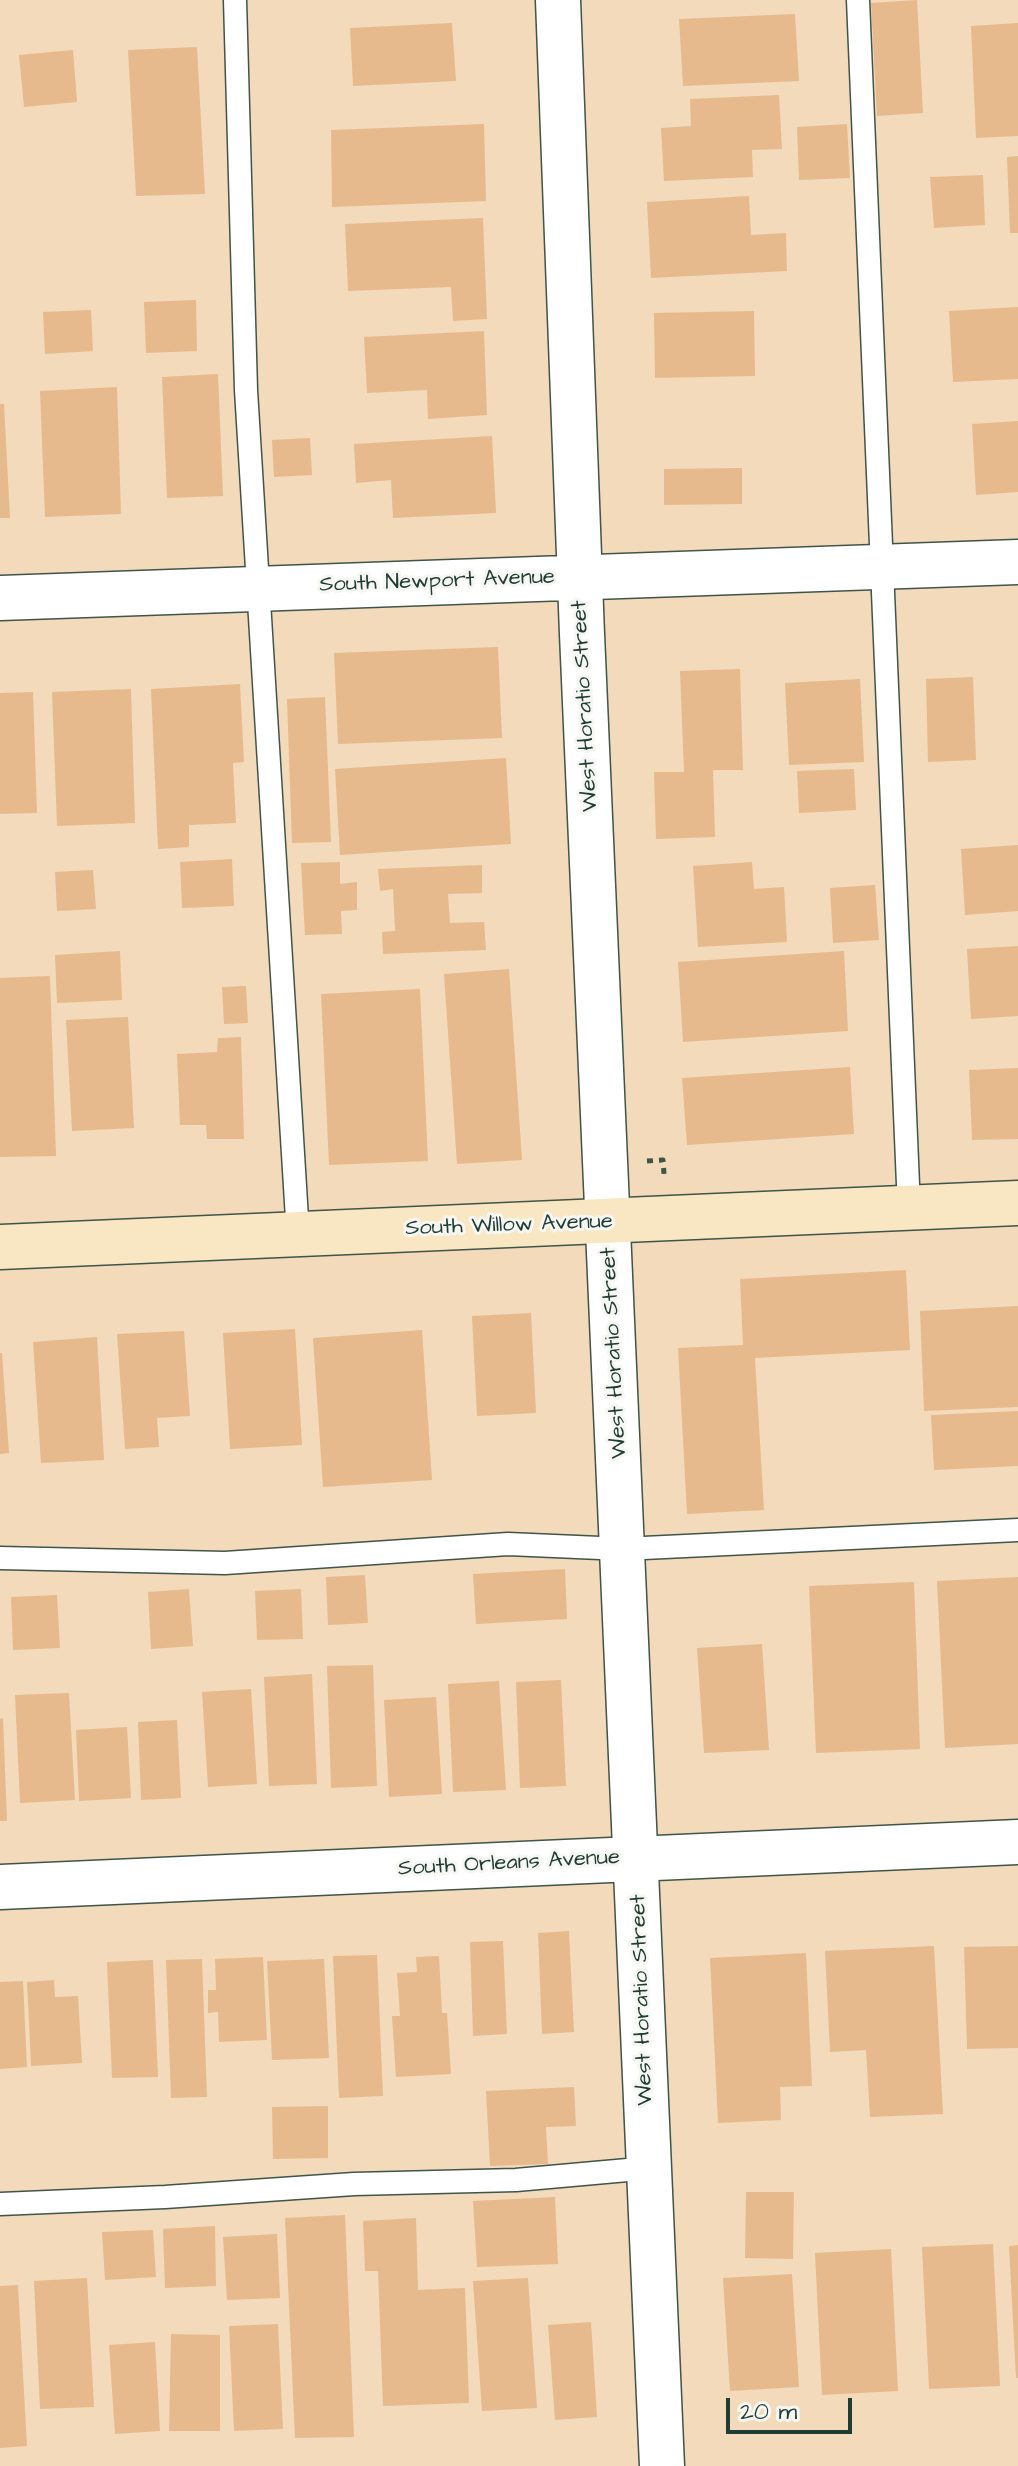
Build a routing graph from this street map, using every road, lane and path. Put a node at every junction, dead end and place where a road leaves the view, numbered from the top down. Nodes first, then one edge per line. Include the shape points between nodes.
1 (235, 0) edge
2 (558, 0) edge
3 (858, 0) edge
4 (1018, 562) edge
5 (883, 566) junction
6 (580, 577) junction
7 (259, 589) junction
8 (0, 598) edge
9 (1018, 1203) edge
10 (909, 1208) junction
11 (609, 1221) junction
12 (298, 1235) junction
13 (0, 1247) edge
14 (1018, 1530) edge
15 (623, 1549) junction
16 (0, 1558) edge
17 (1018, 1842) edge
18 (637, 1858) junction
19 (0, 1887) edge
20 (650, 2168) junction
21 (0, 2204) edge
22 (662, 2466) edge

1 - 7 lane via 246,390
2 - 6 street, West Horatio Street
3 - 5 lane
4 - 5 street, South Newport Avenue
5 - 6 street, South Newport Avenue
5 - 10 lane
6 - 7 street, South Newport Avenue
6 - 11 street, West Horatio Street
7 - 8 street, South Newport Avenue
7 - 12 lane
9 - 10 street, South Willow Avenue
10 - 11 street, South Willow Avenue
11 - 12 street, South Willow Avenue
11 - 15 street, West Horatio Street
12 - 13 street, South Willow Avenue
14 - 15 lane
15 - 16 lane via 508,1544 225,1563
15 - 18 street, West Horatio Street
17 - 18 street, South Orleans Avenue
18 - 19 street, South Orleans Avenue
18 - 20 street, West Horatio Street
20 - 21 lane via 516,2180
20 - 22 street, West Horatio Street

